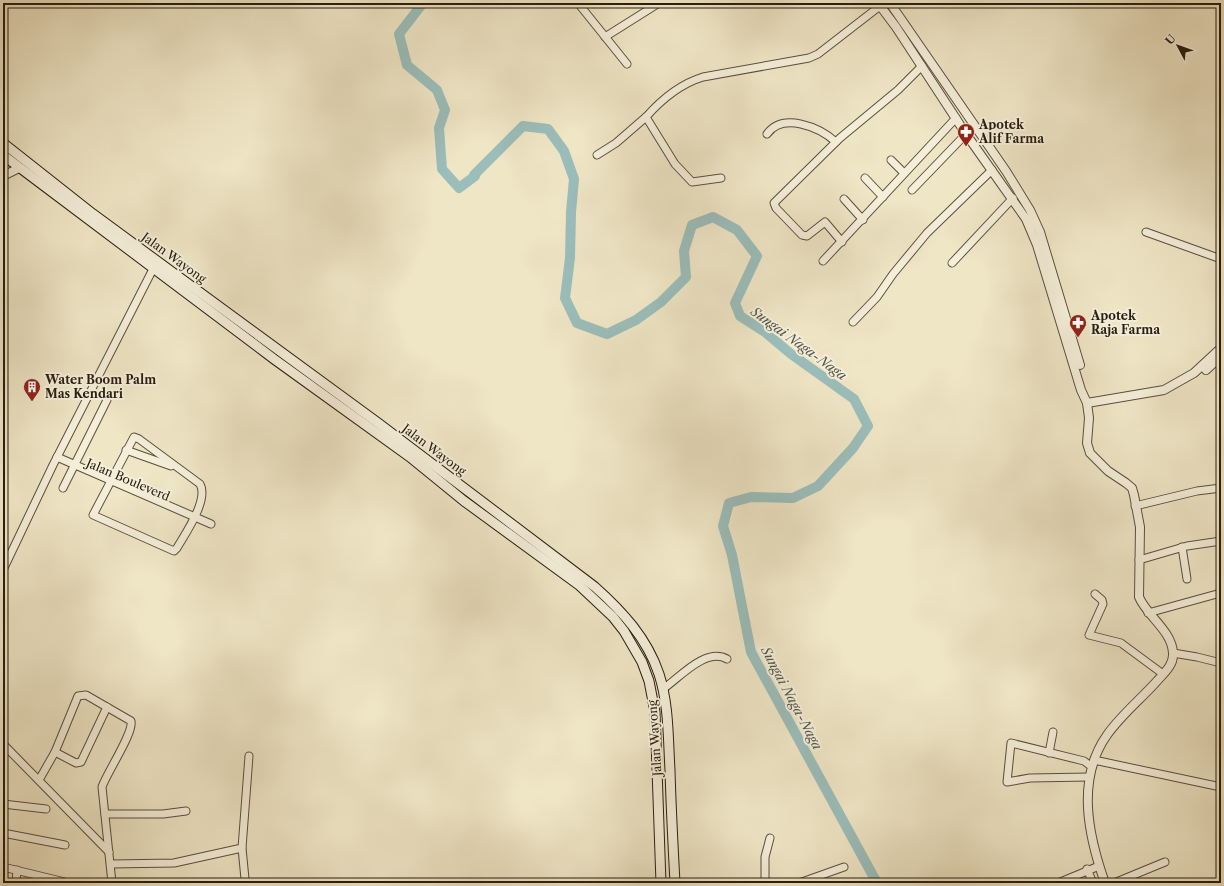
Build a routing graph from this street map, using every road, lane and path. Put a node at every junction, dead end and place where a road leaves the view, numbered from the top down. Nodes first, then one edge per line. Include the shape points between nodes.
1 (659, 3) edge
2 (890, 3) edge
3 (580, 4) edge
4 (879, 4) edge
5 (900, 24) junction
6 (605, 37) junction
7 (627, 64) dead end
8 (922, 66) junction
9 (936, 70) junction
10 (928, 76) junction
11 (646, 117) junction
12 (956, 118) junction
13 (767, 134) dead end
14 (966, 134) junction
15 (3, 142) edge
16 (836, 142) junction
17 (3, 155) edge
18 (597, 155) dead end
19 (891, 160) dead end
20 (20, 168) junction
21 (992, 170) junction
22 (904, 174) junction
23 (3, 176) edge
24 (721, 178) dead end
25 (865, 178) dead end
26 (912, 190) dead end
27 (883, 197) junction
28 (1013, 198) junction
29 (844, 199) dead end
30 (863, 220) junction
31 (1146, 232) dead end
32 (842, 242) junction
33 (1221, 259) edge
34 (823, 261) dead end
35 (952, 263) dead end
36 (153, 269) junction
37 (853, 322) dead end
38 (1221, 348) edge
39 (1221, 356) edge
40 (107, 400) dead end
41 (1087, 403) junction
42 (126, 450) junction
43 (56, 459) junction
44 (74, 466) junction
45 (177, 469) junction
46 (109, 482) junction
47 (63, 488) dead end
48 (1221, 488) edge
49 (1136, 506) junction
50 (194, 518) junction
51 (210, 524) dead end
52 (1221, 541) edge
53 (1182, 547) junction
54 (1139, 560) junction
55 (3, 570) edge
56 (1187, 579) dead end
57 (1095, 594) dead end
58 (1217, 594) dead end
59 (1148, 613) junction
60 (1173, 654) junction
61 (727, 659) dead end
62 (1221, 663) edge
63 (1163, 674) junction
64 (663, 689) junction
65 (107, 707) junction
66 (1053, 732) dead end
67 (3, 744) edge
68 (55, 752) junction
69 (1049, 753) junction
70 (249, 756) dead end
71 (1093, 763) junction
72 (1089, 777) junction
73 (39, 780) junction
74 (1221, 787) edge
75 (3, 804) edge
76 (46, 809) dead end
77 (186, 812) dead end
78 (105, 814) junction
79 (3, 834) edge
80 (770, 838) dead end
81 (66, 845) dead end
82 (242, 848) junction
83 (109, 852) junction
84 (1165, 862) dead end
85 (111, 864) junction
86 (1099, 866) junction
87 (3, 867) edge
88 (844, 867) dead end
89 (1087, 869) junction
90 (17, 870) junction
91 (245, 879) dead end
92 (51, 881) edge
93 (16, 883) edge
94 (69, 883) edge
95 (112, 883) edge
96 (661, 883) edge
97 (675, 883) edge
98 (765, 883) edge
99 (799, 883) edge
100 (1058, 883) edge
101 (1093, 883) edge
102 (1105, 883) edge
103 (1114, 883) edge

1 - 6 street
2 - 5 street
3 - 6 street
4 - 5 street
4 - 11 street via 818,54 809,58 692,80 670,94
5 - 8 street
5 - 9 street
6 - 7 street
8 - 10 street
8 - 16 street
9 - 10 street
9 - 41 street via 1006,171 1040,232 1089,397
10 - 12 street
11 - 18 street via 616,143
11 - 24 street via 675,164 689,180 697,183
12 - 14 street
12 - 22 street
13 - 16 street via 777,124 787,122 807,126
14 - 21 street
14 - 26 street
15 - 64 main road, Jalan Wayong via 93,214 378,423 595,587 625,615 637,631 656,666
16 - 32 street via 774,203 802,235 807,236 825,222
17 - 20 main road, Jalan Wayong
19 - 22 street
20 - 23 street
20 - 36 main road, Jalan Wayong
21 - 28 street
21 - 37 street via 927,233 877,297
22 - 27 street
25 - 27 street
27 - 30 street
28 - 35 street
28 - 41 street via 1026,219 1037,245
29 - 30 street
30 - 32 street
31 - 33 street
32 - 34 street
36 - 43 street
36 - 96 main road, Jalan Wayong via 410,457 464,501 579,585 613,617 642,662 655,712
38 - 41 street via 1194,373 1164,390
39 - 41 street via 1194,379 1162,394 1103,404
40 - 44 street
41 - 49 street via 1087,443 1090,453 1108,471 1132,488
42 - 45 street
42 - 45 street via 132,439 137,437
42 - 46 street
43 - 44 street, Jalan Bouleverd
43 - 55 street
44 - 46 street, Jalan Bouleverd
44 - 47 street
45 - 50 street via 200,484 202,500
46 - 50 street, Jalan Bouleverd
46 - 50 street via 94,517 174,551
48 - 49 street via 1197,491
49 - 54 street via 1140,527
50 - 51 street, Jalan Bouleverd
52 - 53 street
53 - 54 street
53 - 56 street
54 - 59 street via 1138,597
57 - 63 street via 1103,604 1089,635 1121,643
58 - 59 street
59 - 60 street via 1164,632
60 - 62 street
60 - 63 street via 1171,664
61 - 64 street via 718,656 699,662
63 - 71 street via 1111,729
64 - 97 main road, Jalan Wayong via 668,720
65 - 68 street via 81,762 76,763
65 - 68 street via 86,695 78,696
65 - 78 street via 132,724 102,787
66 - 69 street
67 - 73 street
68 - 73 street
69 - 71 street
69 - 72 street via 1011,743 1007,782 1030,778
70 - 82 street
71 - 72 street
71 - 74 street
72 - 86 street via 1088,817
73 - 83 street
75 - 76 street
77 - 78 street
78 - 83 street
79 - 81 street
80 - 98 street via 766,847
82 - 85 street via 174,863
82 - 91 street
83 - 85 street
84 - 103 street
85 - 95 street
86 - 89 street
86 - 102 street
87 - 90 street
88 - 99 street
89 - 100 street
89 - 101 street
90 - 92 street
90 - 93 street
92 - 94 street

